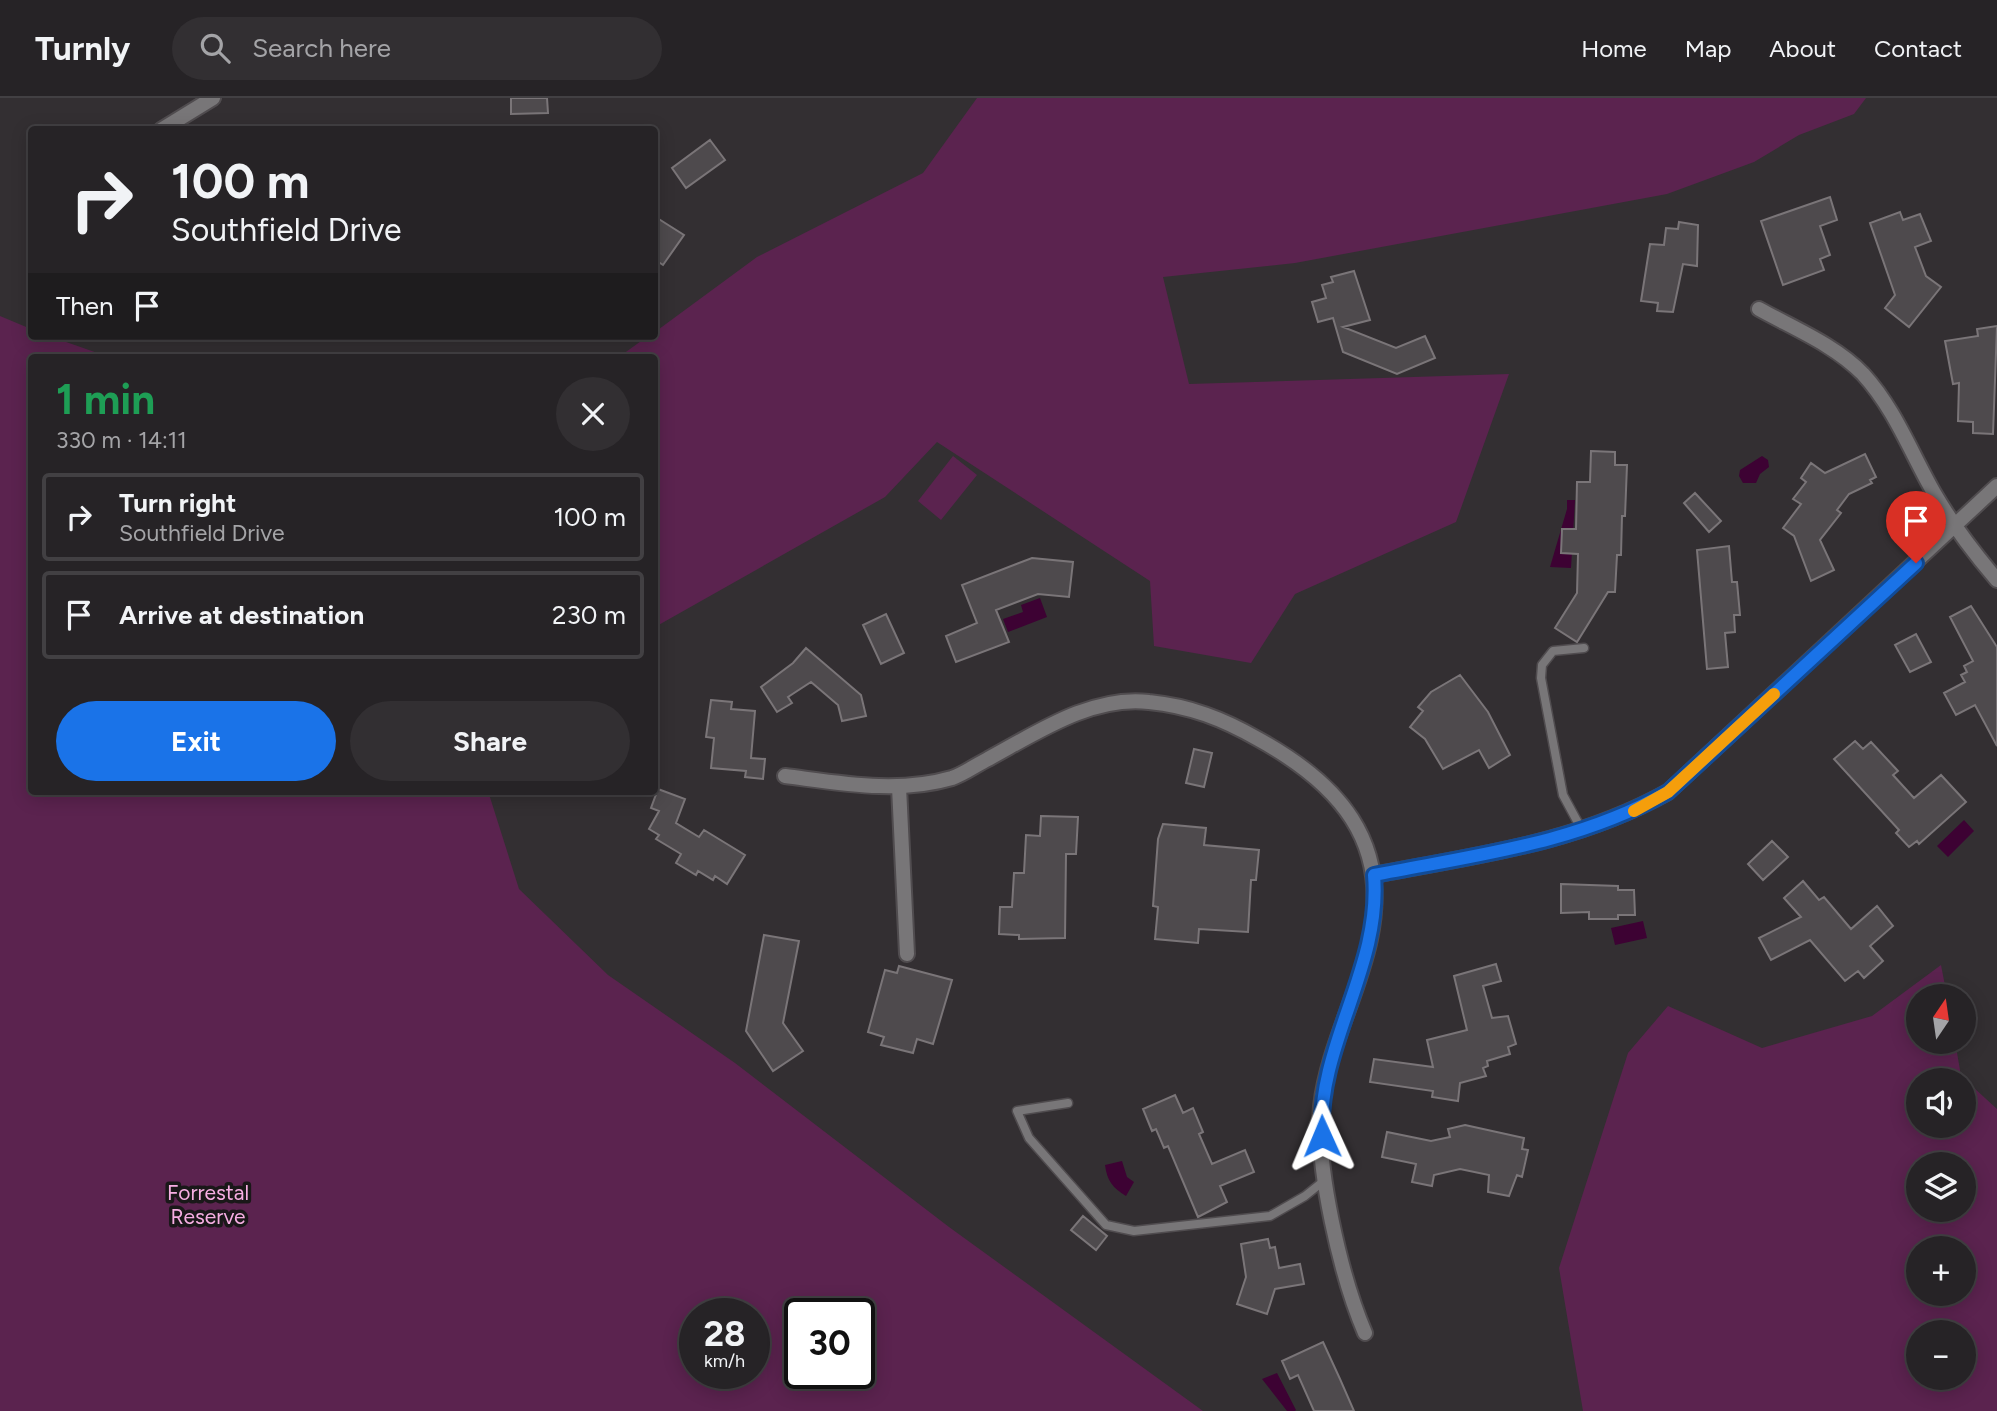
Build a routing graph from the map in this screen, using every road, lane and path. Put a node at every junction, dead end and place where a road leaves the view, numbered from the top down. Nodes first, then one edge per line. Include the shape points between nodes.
1 (213, 98) edge
2 (168, 126) edge
3 (1759, 309) dead end
4 (1997, 486) edge
5 (1956, 526) junction
6 (1997, 580) edge
7 (1584, 648) dead end
8 (785, 776) dead end
9 (899, 787) junction
10 (1583, 832) junction
11 (1374, 875) junction
12 (907, 954) dead end
13 (1068, 1102) dead end
14 (1325, 1180) junction
15 (1365, 1333) dead end

1 - 2 street
3 - 5 street via 1861,372 1879,393
4 - 5 street
5 - 6 street
5 - 10 street via 1668,792
7 - 10 lane via 1553,651 1542,665 1541,678 1563,794
8 - 9 street via 841,785
9 - 11 street via 955,777 1091,708 1133,700 1181,706 1250,734 1322,781 1347,808
9 - 12 street
10 - 11 street
11 - 14 street via 1370,938 1324,1084
13 - 14 lane via 1017,1111 1029,1138 1106,1225 1134,1231 1270,1216
14 - 15 street via 1351,1302

